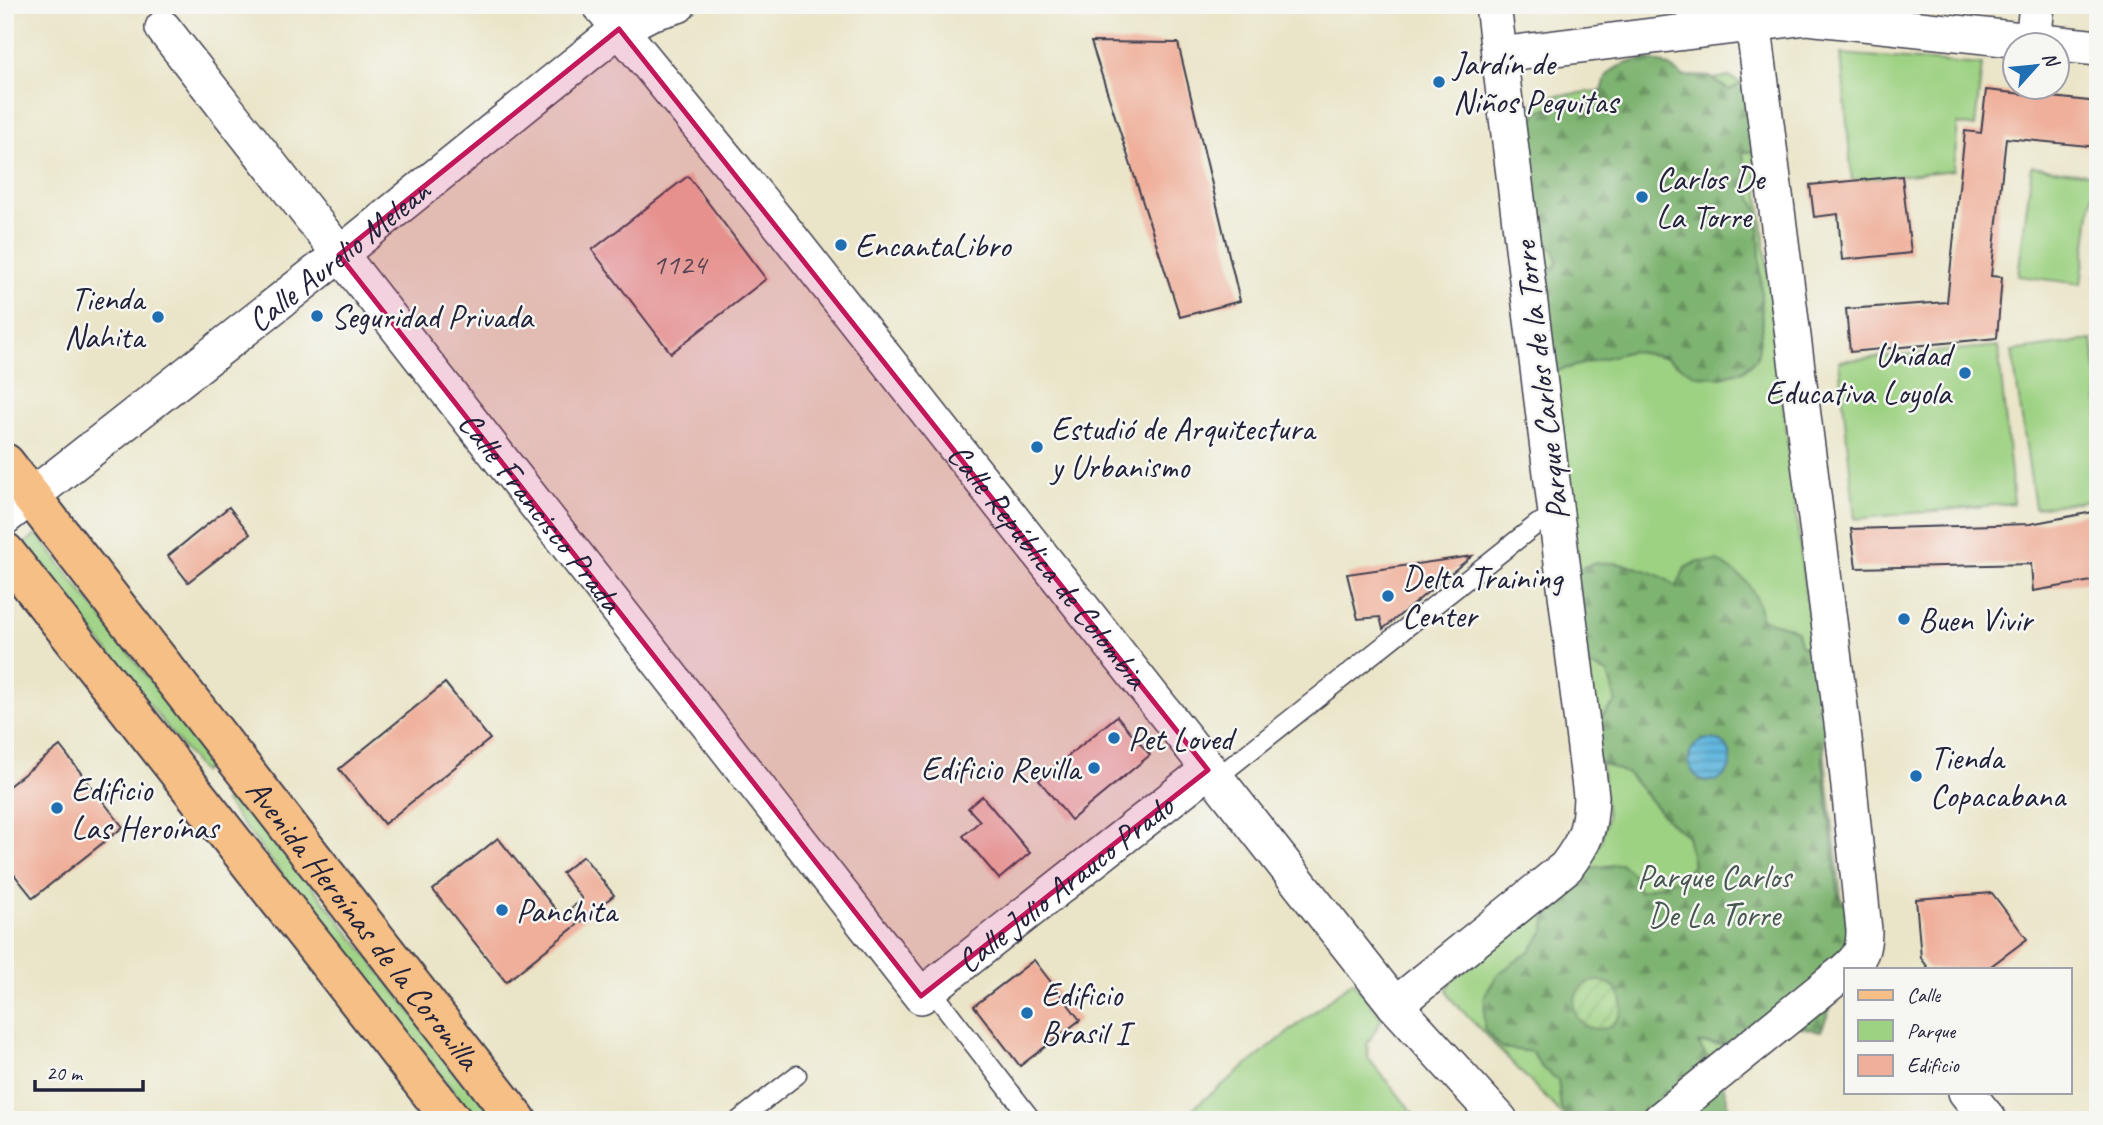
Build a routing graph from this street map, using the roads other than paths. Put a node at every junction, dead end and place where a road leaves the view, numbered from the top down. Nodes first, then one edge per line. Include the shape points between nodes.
1 (678, 5) edge
2 (1493, 5) edge
3 (2038, 5) edge
4 (1752, 14) edge
5 (609, 17) edge
6 (163, 28) dead end
7 (2034, 32) edge
8 (2002, 39) edge
9 (2072, 46) edge
10 (2098, 48) edge
11 (1499, 55) junction
12 (339, 255) junction
13 (5, 463) edge
14 (18, 507) edge
15 (1556, 515) junction
16 (5, 552) edge
17 (239, 763) junction
18 (1211, 774) junction
19 (198, 796) junction
20 (1854, 967) edge
21 (1844, 975) edge
22 (925, 992) junction
23 (1395, 1004) junction
24 (797, 1075) dead end
25 (1968, 1094) edge
26 (452, 1120) edge
27 (517, 1120) edge
28 (738, 1120) edge
29 (1032, 1120) edge
30 (1500, 1120) edge
31 (1660, 1120) edge
32 (1989, 1120) edge

1 - 5 street, Calle Aurelio Melean
2 - 11 street, Parque Carlos de la Torre
3 - 7 street
4 - 8 street
4 - 11 street
4 - 20 street via 1844,739 1864,930 1864,947
5 - 12 street, Calle Aurelio Melean
5 - 18 street, Calle República de Colombia via 782,227
6 - 12 street, Calle Francisco Prada
9 - 10 street
11 - 15 street, Parque Carlos de la Torre
12 - 14 street, Calle Aurelio Melean
12 - 22 street, Calle Francisco Prada
13 - 14 main road, Avenida Heroínas de la Coronilla
14 - 17 main road, Avenida Heroínas de la Coronilla
15 - 18 lane, Calle Julio Arauco Prado via 1537,524
15 - 23 street, Parque Carlos de la Torre via 1591,796 1590,824 1566,867
16 - 19 main road, Avenida Heroínas de la Coronilla
17 - 19 main road
17 - 27 main road, Avenida Heroínas de la Coronilla
18 - 22 street, Calle Julio Arauco Prado
18 - 23 street, Calle República de Colombia
19 - 26 main road, Avenida Heroínas de la Coronilla
21 - 31 street
22 - 29 lane, Calle Francisco Prada
23 - 30 street, Calle República de Colombia
24 - 28 lane
25 - 32 street

